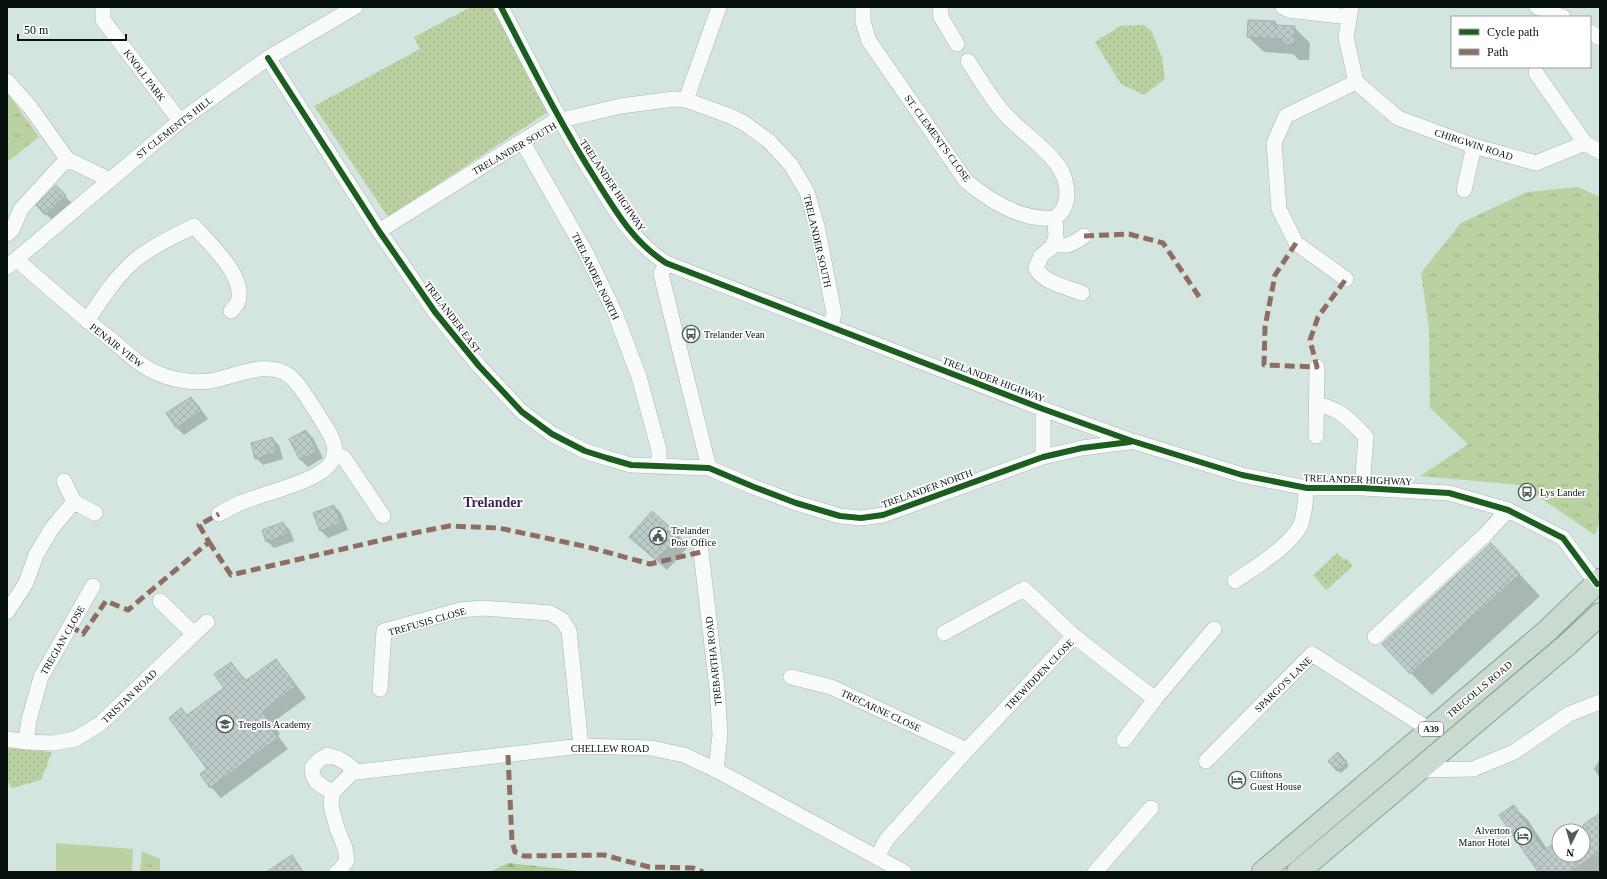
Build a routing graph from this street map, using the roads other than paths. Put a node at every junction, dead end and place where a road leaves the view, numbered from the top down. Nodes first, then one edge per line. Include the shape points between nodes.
1 (103, 7) edge
2 (355, 7) edge
3 (501, 7) edge
4 (719, 7) edge
5 (863, 7) edge
6 (940, 7) edge
7 (1283, 7) edge
8 (1537, 7) edge
9 (1350, 12) edge
10 (1560, 16) edge
11 (1591, 33) edge
12 (1600, 38) edge
13 (957, 44) dead end
14 (268, 58) junction
15 (968, 61) dead end
16 (1536, 73) dead end
17 (7, 81) edge
18 (1356, 82) junction
19 (686, 100) junction
20 (180, 121) junction
21 (560, 121) junction
22 (522, 141) junction
23 (1585, 143) junction
24 (1474, 146) junction
25 (1600, 152) edge
26 (67, 159) junction
27 (110, 180) junction
28 (1464, 190) dead end
29 (1055, 218) junction
30 (379, 231) junction
31 (7, 234) edge
32 (1084, 236) dead end
33 (1054, 243) junction
34 (12, 263) edge
35 (666, 263) junction
36 (1346, 279) dead end
37 (1082, 292) dead end
38 (231, 311) dead end
39 (87, 321) junction
40 (831, 326) junction
41 (1316, 367) dead end
42 (1320, 405) junction
43 (1043, 409) junction
44 (1316, 436) dead end
45 (1132, 441) junction
46 (334, 453) junction
47 (1043, 457) junction
48 (660, 467) junction
49 (710, 468) junction
50 (64, 481) dead end
51 (1307, 488) junction
52 (1362, 488) junction
53 (74, 502) junction
54 (1508, 510) junction
55 (95, 513) dead end
56 (219, 514) dead end
57 (383, 516) dead end
58 (702, 552) dead end
59 (1235, 581) dead end
60 (1599, 584) edge
61 (93, 586) dead end
62 (160, 601) dead end
63 (7, 612) edge
64 (1600, 614) edge
65 (207, 622) dead end
66 (1214, 629) dead end
67 (944, 633) dead end
68 (194, 634) junction
69 (1074, 636) junction
70 (1375, 637) dead end
71 (791, 677) dead end
72 (380, 689) dead end
73 (1155, 699) junction
74 (1600, 702) edge
75 (1430, 730) junction
76 (7, 739) edge
77 (1124, 740) dead end
78 (26, 742) junction
79 (581, 746) junction
80 (968, 750) junction
81 (1206, 761) dead end
82 (716, 770) junction
83 (1418, 770) junction
84 (357, 772) junction
85 (333, 792) junction
86 (1151, 808) dead end
87 (877, 857) junction
88 (337, 872) edge
89 (904, 872) edge
90 (1095, 872) edge
91 (1263, 872) edge
92 (1298, 872) edge

1 - 20 street, KNOLL PARK via 103,20
2 - 14 street, ST CLEMENT'S HILL
3 - 21 street, TRELANDER HIGHWAY
4 - 19 street
5 - 29 street, ST. CLEMENT'S CLOSE via 863,22 869,41 966,181 1012,210 1040,218
6 - 13 street via 941,17
7 - 9 street via 1289,10
8 - 10 street
9 - 18 street via 1346,37
11 - 12 street
14 - 20 street, ST CLEMENT'S HILL
14 - 30 street, TRELANDER EAST
15 - 29 street via 1003,112 1053,159 1059,169 1068,197 1065,209
16 - 23 street
17 - 26 street via 30,107
18 - 24 street, CHIRGWIN ROAD via 1398,118
18 - 36 street via 1286,116 1274,143 1279,209 1296,243
19 - 21 street, TRELANDER SOUTH via 660,100 621,106
19 - 40 street, TRELANDER SOUTH via 730,116 757,132 781,152 800,178 817,226 834,313
20 - 27 street, ST CLEMENT'S HILL
21 - 22 street, TRELANDER SOUTH via 553,122
21 - 35 street, TRELANDER HIGHWAY via 624,224 644,247
22 - 30 street, TRELANDER SOUTH
22 - 48 street, TRELANDER NORTH via 586,252 615,313 638,377 659,450
23 - 24 street, CHIRGWIN ROAD via 1536,163
23 - 25 street
24 - 28 street
26 - 27 street
26 - 31 street via 21,209 12,230
27 - 34 street, ST CLEMENT'S HILL
29 - 33 street
30 - 48 street, TRELANDER EAST via 464,348 522,412 552,434 584,451 631,465
32 - 33 street via 1068,245
33 - 37 street via 1041,256 1036,268 1039,275
34 - 39 street, PENAIR VIEW
35 - 40 street, TRELANDER HIGHWAY
35 - 49 street via 661,274
38 - 39 street via 237,303 237,279 228,264 194,226 161,243 133,262 112,284
39 - 46 street, PENAIR VIEW via 143,366 168,378 195,382 209,381 267,369 286,374 292,378 312,405 331,437
40 - 43 street, TRELANDER HIGHWAY
41 - 42 street
42 - 44 street
42 - 52 street via 1337,410 1366,437
43 - 45 street, TRELANDER HIGHWAY
43 - 47 street
45 - 47 street, TRELANDER NORTH
45 - 51 street, TRELANDER HIGHWAY via 1242,475
46 - 56 street via 328,466 307,479 239,503
46 - 57 street via 344,458
47 - 49 street, TRELANDER NORTH via 883,515 861,518 840,516 796,503
48 - 49 street, TRELANDER EAST
50 - 53 street
51 - 52 street, TRELANDER HIGHWAY
51 - 59 street via 1303,517 1293,537
52 - 54 street, TRELANDER HIGHWAY via 1449,493
53 - 55 street
53 - 63 street via 52,528 36,555 26,583
54 - 60 street, TRELANDER HIGHWAY via 1563,538
54 - 70 street via 1486,534
58 - 82 street, TREBARTHA ROAD via 717,688 720,735
60 - 75 highway, TREGOLLS ROAD / A39
61 - 78 street, TREGIAN CLOSE via 41,677 29,720
62 - 68 street
64 - 83 highway, A39
65 - 68 street, TRISTAN ROAD
66 - 73 street
67 - 69 street via 1024,589
68 - 78 street, TRISTAN ROAD via 100,724 74,740 53,743
69 - 73 street, TREWIDDEN CLOSE
69 - 80 street, TREWIDDEN CLOSE
71 - 80 street, TRECARNE CLOSE via 831,687
72 - 79 street, TREFUSIS CLOSE via 384,631 460,610 483,608 550,614 562,620 569,631
73 - 77 street
74 - 83 street via 1569,714 1514,752 1473,769
75 - 81 street, SPARGO'S LANE via 1312,654
75 - 91 highway, TREGOLLS ROAD / A39
76 - 78 street, TRISTAN ROAD
79 - 82 street, CHELLEW ROAD via 650,748 684,755
79 - 84 street, CHELLEW ROAD
80 - 87 street, TREWIDDEN CLOSE via 887,838
82 - 87 street, CHELLEW ROAD
83 - 92 highway, A39
84 - 85 street, CHELLEW ROAD via 352,773
84 - 85 street via 338,757 326,756 319,760 312,768 312,777 318,784
85 - 88 street via 332,810 347,860
86 - 90 street
87 - 89 street, CHELLEW ROAD

